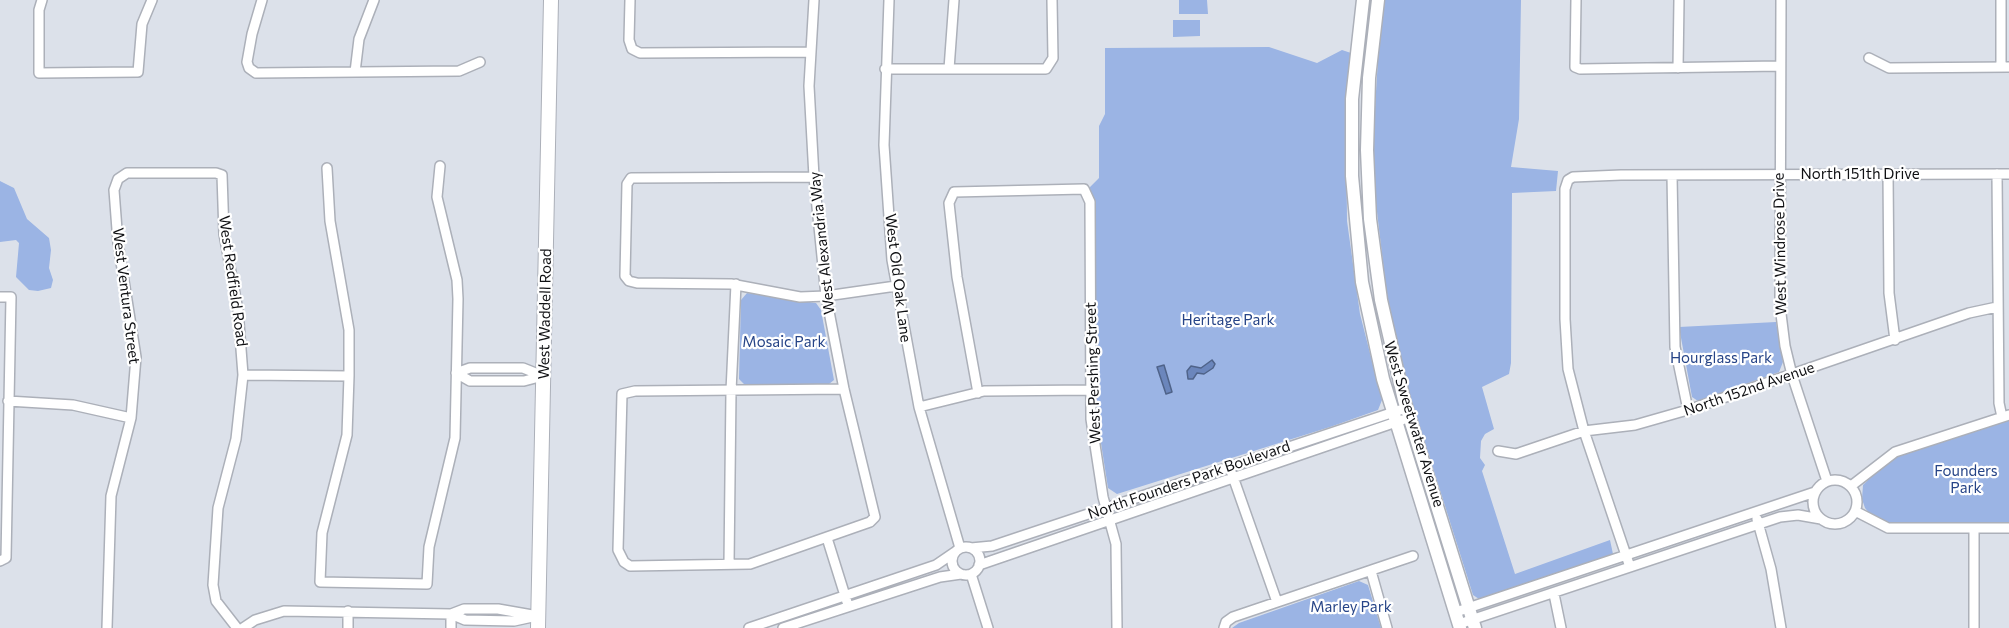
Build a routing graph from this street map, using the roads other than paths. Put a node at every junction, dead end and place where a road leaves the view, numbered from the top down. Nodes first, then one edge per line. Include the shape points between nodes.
1 (42, 0) edge
2 (152, 0) edge
3 (262, 0) edge
4 (374, 0) edge
5 (551, 0) edge
6 (630, 0) edge
7 (814, 0) edge
8 (889, 0) edge
9 (954, 0) edge
10 (1052, 0) edge
11 (1363, 0) edge
12 (1378, 0) edge
13 (1576, 0) edge
14 (1679, 0) edge
15 (1781, 0) edge
16 (2001, 0) edge
17 (810, 52) junction
18 (1869, 58) dead end
19 (480, 62) dead end
20 (1780, 66) junction
21 (2005, 67) edge
22 (1678, 68) junction
23 (885, 69) junction
24 (949, 69) junction
25 (355, 72) junction
26 (440, 166) dead end
27 (327, 168) dead end
28 (1888, 173) junction
29 (1779, 174) junction
30 (1997, 174) junction
31 (2009, 174) edge
32 (222, 175) joint
33 (1672, 175) junction
34 (814, 177) junction
35 (736, 284) junction
36 (896, 286) junction
37 (826, 296) junction
38 (0, 297) edge
39 (1997, 307) junction
40 (1895, 340) junction
41 (456, 373) junction
42 (243, 375) junction
43 (1792, 375) junction
44 (349, 376) junction
45 (543, 376) junction
46 (844, 389) junction
47 (1091, 390) junction
48 (731, 391) junction
49 (978, 393) junction
50 (8, 401) junction
51 (919, 407) junction
52 (1688, 410) junction
53 (1408, 413) junction
54 (2006, 416) edge
55 (1394, 417) junction
56 (131, 418) junction
57 (1584, 431) junction
58 (1498, 451) dead end
59 (1230, 466) junction
60 (1233, 478) junction
61 (1827, 481) junction
62 (1851, 486) junction
63 (1815, 492) junction
64 (1107, 508) junction
65 (1855, 511) junction
66 (1755, 513) junction
67 (1110, 519) junction
68 (1821, 519) junction
69 (1759, 525) junction
70 (1974, 528) junction
71 (2009, 528) edge
72 (827, 538) junction
73 (971, 548) junction
74 (957, 550) junction
75 (1413, 556) dead end
76 (1627, 556) junction
77 (3, 560) edge
78 (729, 564) junction
79 (979, 565) junction
80 (1630, 567) junction
81 (1371, 571) junction
82 (960, 574) junction
83 (971, 574) junction
84 (1554, 594) junction
85 (845, 597) junction
86 (1277, 602) junction
87 (849, 607) junction
88 (348, 611) junction
89 (451, 614) junction
90 (1473, 619) edge
91 (538, 622) edge
92 (1459, 622) edge
93 (1225, 625) edge
94 (106, 628) edge
95 (237, 628) edge
96 (243, 628) edge
97 (348, 628) edge
98 (451, 628) edge
99 (749, 628) edge
100 (783, 628) edge
101 (988, 628) edge
102 (1117, 628) edge
103 (1388, 628) edge
104 (1561, 628) edge
105 (1781, 628) edge
106 (1974, 628) edge

1 - 2 street via 39,73 138,72 142,24
3 - 25 street via 252,34 249,68 256,73
4 - 25 street via 359,39
5 - 45 main road, West Waddell Road
6 - 17 street via 629,40 632,49 640,53
7 - 17 street, West Alexandria Way
8 - 23 street, West Old Oak Lane
9 - 24 street
10 - 24 street via 1053,58 1046,69
11 - 55 street, West Sweetwater Avenue via 1352,99 1355,218 1371,330
12 - 53 street, West Sweetwater Avenue via 1367,100 1367,173 1381,300
13 - 22 street via 1575,67
14 - 22 street
15 - 20 street, West Windrose Drive
16 - 21 street
17 - 34 street, West Alexandria Way
18 - 21 street via 1889,68
19 - 25 street via 459,71
20 - 22 street
20 - 29 street, West Windrose Drive
23 - 24 street
23 - 36 street, West Old Oak Lane via 885,154
26 - 41 street via 437,197 457,280
27 - 44 street via 330,221 349,330
28 - 29 street, North 151th Drive
28 - 30 street, North 151th Drive
28 - 40 street via 1889,293
29 - 33 street, North 151th Drive
29 - 43 street, West Windrose Drive via 1780,306
30 - 31 street, North 151th Drive
30 - 39 street
32 - 42 street, West Redfield Road via 224,234 238,310
32 - 56 street, West Ventura Street via 127,173 117,179 114,190 118,243 136,357
33 - 52 street via 1675,347
33 - 57 street, North 151th Drive via 1568,180 1565,329 1568,369
34 - 35 street via 631,178 627,184 625,276 629,281
34 - 37 street, West Alexandria Way
35 - 37 street via 800,297
35 - 48 street
36 - 37 street
36 - 51 street, West Old Oak Lane
37 - 46 street, West Alexandria Way
38 - 50 street via 11,297
39 - 40 street, North 152nd Avenue
39 - 54 street via 1999,403
40 - 43 street, North 152nd Avenue
41 - 44 street via 455,438 429,547 427,584 320,582 322,533 347,435
41 - 45 street via 470,368 523,368
42 - 44 street
42 - 95 street, West Redfield Road via 236,439 218,508 214,547 216,601
43 - 52 street, North 152nd Avenue
43 - 61 street, West Windrose Drive
45 - 91 main road, West Waddell Road
46 - 48 street
46 - 72 street, West Alexandria Way via 875,517
47 - 49 street
47 - 49 street, West Pershing Street via 1090,202 1084,189 954,192 949,203 957,277
47 - 64 street, West Pershing Street via 1093,436
48 - 78 street
48 - 78 street via 622,394 618,550 630,566
49 - 51 street
50 - 56 street via 73,405
50 - 77 street
51 - 74 street, West Old Oak Lane
52 - 57 street, North 152nd Avenue via 1635,425
53 - 55 street, North Founders Park Boulevard
53 - 90 street, West Sweetwater Avenue
54 - 62 street via 1895,452
55 - 59 street, North Founders Park Boulevard
55 - 60 street, North Founders Park Boulevard
55 - 92 street, West Sweetwater Avenue
56 - 94 street, West Ventura Street via 111,496
57 - 58 street, North 152nd Avenue via 1516,454
57 - 76 street
59 - 60 street
59 - 64 street, North Founders Park Boulevard
60 - 67 street, North Founders Park Boulevard
60 - 86 street
61 - 62 street via 1840,480
61 - 63 street
62 - 65 street via 1857,500
63 - 66 street
63 - 68 street via 1813,504
64 - 67 street, West Pershing Street
64 - 73 street, North Founders Park Boulevard via 987,547
65 - 68 street via 1843,523 1831,524
65 - 70 street via 1888,528
66 - 69 street
66 - 76 street
67 - 79 street, North Founders Park Boulevard
67 - 102 street, West Pershing Street via 1116,544
68 - 69 street via 1787,515
69 - 80 street
69 - 105 street
70 - 71 street
70 - 106 street
72 - 78 street via 750,564
72 - 85 street
73 - 74 street
73 - 79 street via 977,553
74 - 82 street via 952,564
74 - 85 street via 936,565
75 - 81 street
76 - 80 street
76 - 90 street
79 - 83 street
80 - 84 street
81 - 86 street
81 - 103 street
82 - 83 street
82 - 87 street
83 - 101 street
84 - 90 street
84 - 104 street
85 - 87 street
85 - 99 street
86 - 93 street
87 - 100 street
88 - 89 street
88 - 96 street via 284,611
88 - 97 street
89 - 91 street via 465,620
89 - 98 street
90 - 92 street

